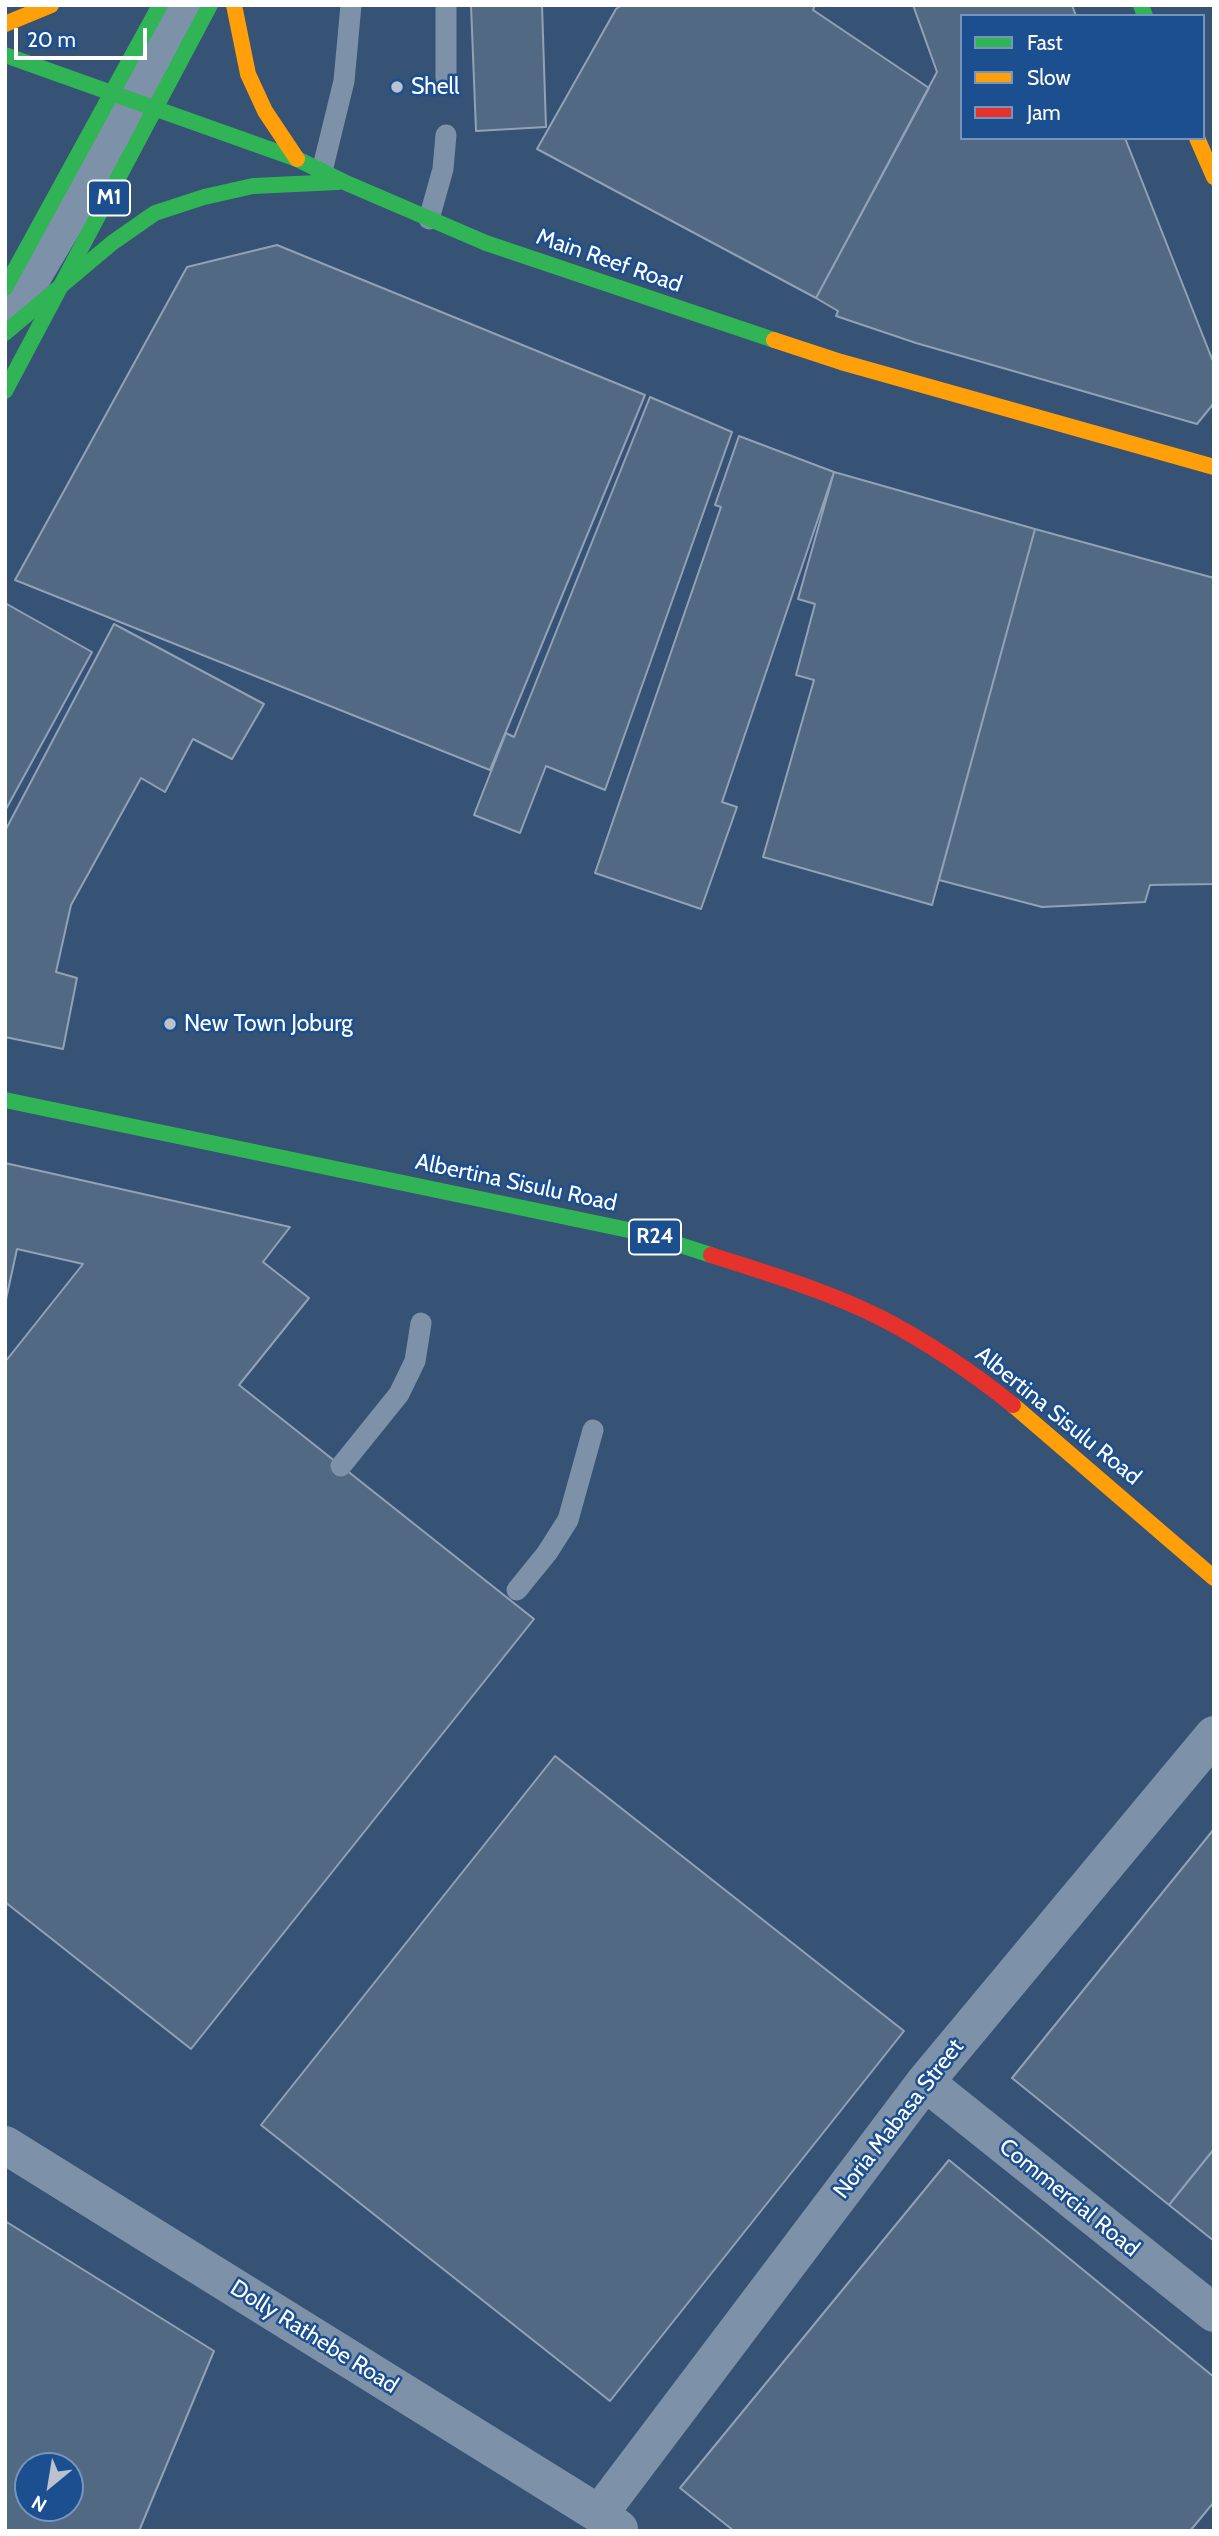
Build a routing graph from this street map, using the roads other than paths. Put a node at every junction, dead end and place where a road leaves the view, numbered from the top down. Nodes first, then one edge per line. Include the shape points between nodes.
1 (51, 5) edge
2 (160, 5) edge
3 (185, 5) edge
4 (210, 5) edge
5 (234, 5) edge
6 (351, 5) edge
7 (446, 5) edge
8 (5, 24) edge
9 (5, 55) edge
10 (446, 78) dead end
11 (135, 103) junction
12 (446, 135) dead end
13 (1198, 140) edge
14 (297, 159) junction
15 (322, 171) junction
16 (1214, 177) edge
17 (344, 182) junction
18 (429, 219) junction
19 (5, 288) edge
20 (5, 323) edge
21 (5, 332) edge
22 (5, 390) edge
23 (1214, 467) edge
24 (5, 1100) edge
25 (421, 1323) dead end
26 (593, 1430) dead end
27 (341, 1466) dead end
28 (1214, 1578) edge
29 (517, 1590) dead end
30 (1214, 1735) edge
31 (925, 2082) junction
32 (5, 2145) edge
33 (1214, 2313) edge
34 (610, 2523) edge

1 - 8 main road
2 - 19 main road, M1, bridge
3 - 11 street
4 - 22 main road, M1, bridge
5 - 14 main road via 248,74 265,111
6 - 15 lane via 344,81
7 - 10 lane
9 - 11 main road, Main Reef Road
11 - 14 main road, Main Reef Road
11 - 20 street
12 - 18 lane via 443,169
13 - 16 main road
14 - 15 main road, Main Reef Road
15 - 17 main road, Main Reef Road
17 - 18 main road, Main Reef Road
17 - 21 main road via 253,186 155,213
18 - 23 main road, Main Reef Road via 486,243 841,362
24 - 28 main road, Albertina Sisulu Road / R24 via 643,1233 800,1284 882,1319 972,1372
25 - 27 lane via 415,1361 399,1394
26 - 29 lane via 568,1520
30 - 31 street, Noria Mabasa Street
31 - 33 street, Commercial Road
31 - 34 street, Noria Mabasa Street via 651,2446
32 - 34 street, Dolly Rathebe Road

